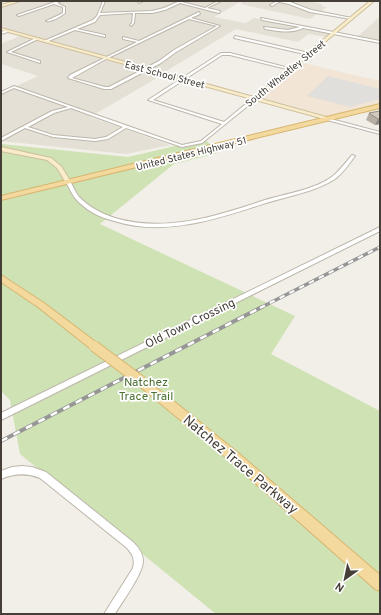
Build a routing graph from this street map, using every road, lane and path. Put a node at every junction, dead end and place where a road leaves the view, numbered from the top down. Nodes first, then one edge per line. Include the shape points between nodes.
1 (18, 1) edge
2 (47, 1) edge
3 (60, 1) edge
4 (104, 1) edge
5 (220, 1) edge
6 (278, 1) edge
7 (372, 1) edge
8 (181, 2) edge
9 (55, 3) junction
10 (271, 5) dead end
11 (1, 6) edge
12 (206, 8) junction
13 (219, 12) dead end
14 (134, 13) junction
15 (198, 13) dead end
16 (100, 14) junction
17 (18, 15) dead end
18 (188, 18) junction
19 (351, 18) junction
20 (262, 19) dead end
21 (47, 21) dead end
22 (131, 25) dead end
23 (302, 27) junction
24 (265, 28) dead end
25 (1, 29) edge
26 (75, 29) junction
27 (6, 31) junction
28 (1, 33) edge
29 (334, 33) junction
30 (104, 36) dead end
31 (380, 36) edge
32 (235, 37) dead end
33 (124, 38) dead end
34 (37, 39) junction
35 (45, 41) junction
36 (140, 42) junction
37 (375, 42) junction
38 (380, 42) edge
39 (309, 54) junction
40 (106, 58) junction
41 (40, 62) dead end
42 (146, 69) junction
43 (291, 69) junction
44 (184, 79) junction
45 (1, 93) edge
46 (254, 99) junction
47 (380, 106) edge
48 (70, 108) junction
49 (328, 119) junction
50 (224, 123) junction
51 (25, 127) junction
52 (125, 127) junction
53 (380, 133) edge
54 (1, 140) edge
55 (1, 149) edge
56 (353, 156) dead end
57 (68, 182) junction
58 (1, 198) edge
59 (380, 229) edge
60 (1, 278) edge
61 (1, 417) edge
62 (1, 475) edge
63 (378, 582) edge
64 (109, 614) edge

1 - 11 street
2 - 9 street
3 - 9 street
4 - 16 street
5 - 12 street
6 - 10 street
6 - 19 street via 310,11
7 - 19 street, South Wheatley Street
8 - 12 street
8 - 14 street via 156,11
9 - 17 street
9 - 21 street via 64,6 64,13
12 - 13 street
14 - 16 street
14 - 22 street
15 - 18 street
16 - 26 street via 94,20
18 - 36 street
18 - 42 street via 219,26
19 - 29 street, South Wheatley Street
20 - 23 street
23 - 24 street via 288,32
23 - 29 street
25 - 27 street, East School Street
26 - 30 street
26 - 35 street
27 - 28 street
27 - 34 street, East School Street
29 - 37 street
29 - 39 street, South Wheatley Street
31 - 37 street
32 - 39 street
33 - 36 street
34 - 35 street, East School Street
34 - 41 street via 8,52
35 - 40 street, East School Street
36 - 40 street
37 - 38 street
39 - 43 street, South Wheatley Street
40 - 42 street, East School Street
40 - 42 street via 70,78 108,89
42 - 44 street, East School Street
43 - 44 street via 222,54
43 - 46 street, South Wheatley Street
44 - 46 street, East School Street
44 - 50 street via 150,100
45 - 48 street via 14,87
46 - 49 street, East School Street
46 - 50 street, South Wheatley Street
47 - 49 main road, United States Highway 51
48 - 51 street via 53,112
48 - 52 street
49 - 53 street
49 - 57 main road, United States Highway 51
50 - 52 street, South Wheatley Street via 198,144 182,146
51 - 52 street via 53,136 95,140 108,138
51 - 54 street
55 - 57 street via 48,159 59,167
56 - 57 street via 338,174 318,185 213,218 178,224 148,225 98,214 84,206 72,193
57 - 58 main road, United States Highway 51
59 - 61 street, Old Town Crossing
60 - 63 main road, Natchez Trace Parkway, bridge via 41,305 182,414
62 - 64 street via 26,469 43,476 130,544 138,554 137,570

